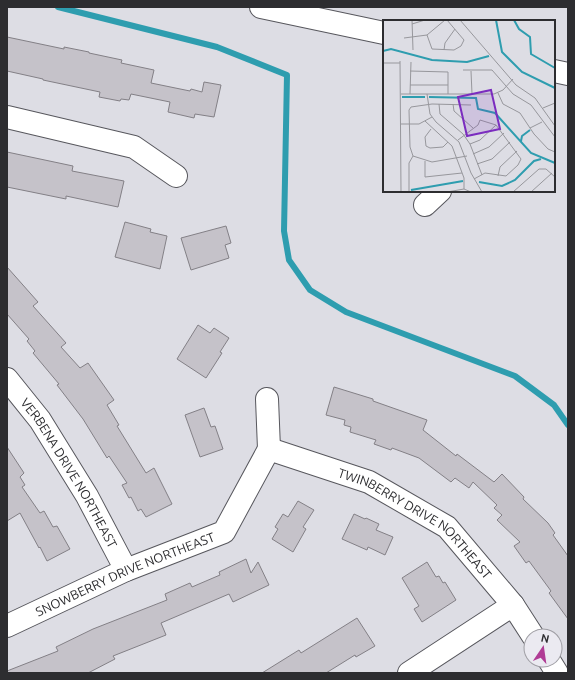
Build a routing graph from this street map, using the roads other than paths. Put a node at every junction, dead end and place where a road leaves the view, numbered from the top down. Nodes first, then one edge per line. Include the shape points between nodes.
1 (261, 7) edge
2 (383, 33) edge
3 (555, 71) edge
4 (568, 74) edge
5 (7, 117) edge
6 (176, 176) dead end
7 (7, 379) edge
8 (267, 400) dead end
9 (269, 449) junction
10 (126, 570) junction
11 (513, 605) junction
12 (7, 626) edge
13 (528, 628) edge
14 (409, 673) edge

1 - 2 street
3 - 4 street
5 - 6 street via 134,147
7 - 10 street, VERBENA DRIVE NORTHEAST via 44,426 88,496
8 - 9 street
9 - 10 street, SNOWBERRY DRIVE NORTHEAST via 224,532
9 - 11 street, TWINBERRY DRIVE NORTHEAST via 369,482 447,527
10 - 12 street, SNOWBERRY DRIVE NORTHEAST
11 - 13 street, TWINBERRY DRIVE NORTHEAST
11 - 14 street

